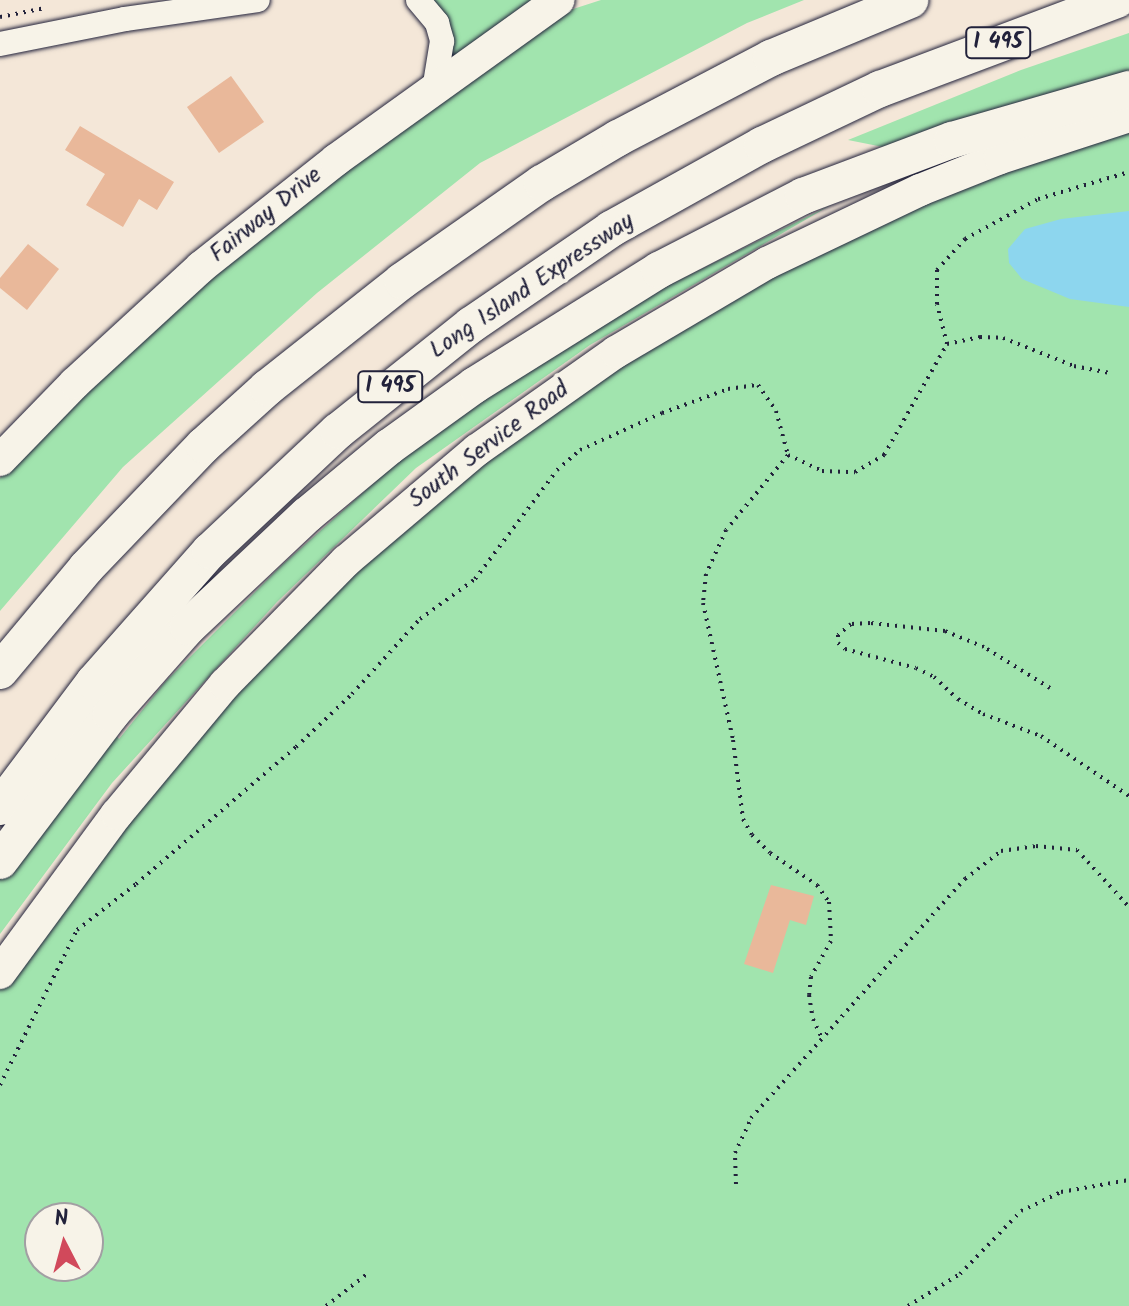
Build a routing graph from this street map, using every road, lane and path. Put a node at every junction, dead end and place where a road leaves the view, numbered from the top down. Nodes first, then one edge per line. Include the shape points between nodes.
1 (192, 0) edge
2 (258, 0) edge
3 (418, 0) edge
4 (559, 0) edge
5 (910, 0) edge
6 (1117, 0) edge
7 (125, 19) junction
8 (0, 44) edge
9 (1129, 89) edge
10 (434, 90) junction
11 (1129, 116) edge
12 (1129, 172) edge
13 (947, 344) junction
14 (1111, 373) dead end
15 (788, 455) junction
16 (0, 460) edge
17 (0, 671) edge
18 (1050, 688) dead end
19 (1129, 796) edge
20 (0, 807) edge
21 (0, 861) edge
22 (1129, 907) edge
23 (0, 973) edge
24 (822, 1038) junction
25 (0, 1085) edge
26 (1129, 1180) edge
27 (736, 1184) dead end
28 (367, 1274) dead end
29 (326, 1306) edge
30 (908, 1306) edge

1 - 7 street
2 - 7 street
3 - 10 street via 437,23 442,41
4 - 10 main road, Fairway Drive
5 - 17 highway via 694,96 542,183 402,281 278,378 204,445 86,568
6 - 20 highway, Long Island Expressway / I 495 via 880,89 762,145 611,229 471,325 338,431 210,551 94,682
7 - 8 street
9 - 21 highway via 939,144 803,196 659,270 475,385 337,489 188,627 111,714
10 - 16 main road, Fairway Drive via 201,267
11 - 23 main road, South Service Road via 947,179 767,263 616,352 477,450 346,561 225,684 117,814
12 - 13 path via 1038,199 965,239 937,270 937,304
13 - 14 path via 1003,338 1074,366
13 - 15 path via 884,455 855,472 822,471
15 - 24 path via 726,530 706,574 703,603 733,740 743,819 770,853 817,885 829,902 831,941 811,977 809,995
15 - 25 path via 776,411 758,385 728,389 675,408 580,450 557,470 475,579 420,619 296,747 77,930
18 - 19 path via 984,647 945,631 870,623 851,624 838,635 845,649 916,668 983,714 1041,736
22 - 24 path via 1077,850 1036,846 1001,851 965,879
24 - 27 path via 751,1118 735,1153
26 - 30 path via 1061,1192 1021,1211 960,1274
28 - 29 path

